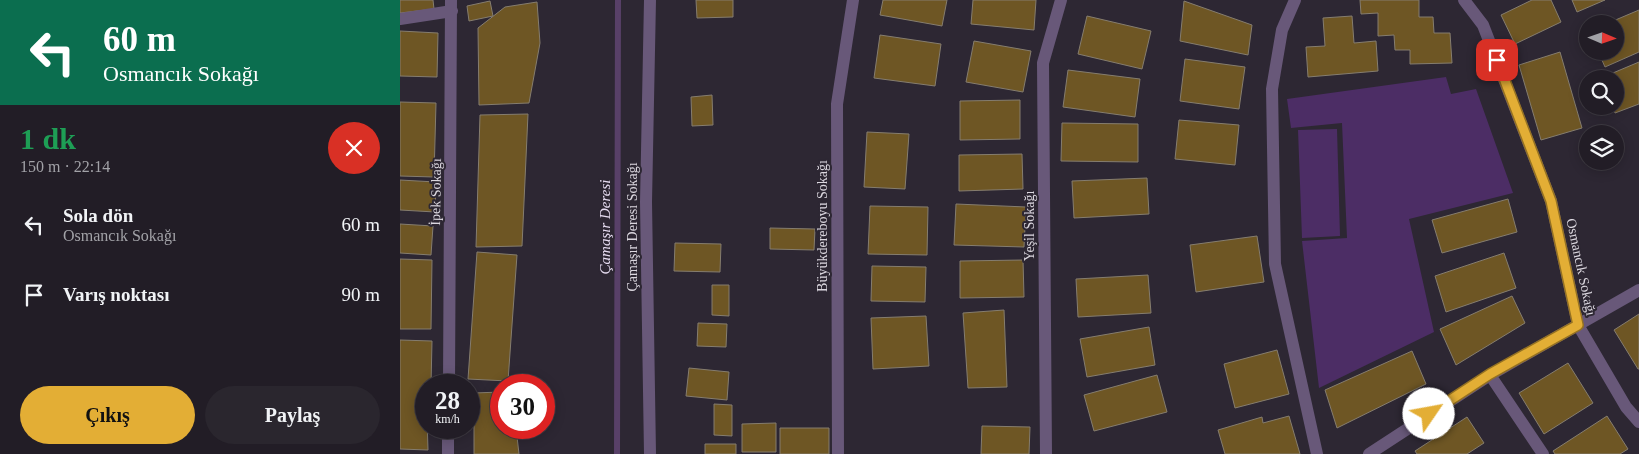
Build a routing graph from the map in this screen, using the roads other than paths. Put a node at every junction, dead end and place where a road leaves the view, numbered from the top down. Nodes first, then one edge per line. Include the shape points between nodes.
1 (650, 0) edge
2 (853, 0) edge
3 (1061, 0) edge
4 (1296, 0) edge
5 (1464, 0) edge
6 (452, 6) edge
7 (400, 18) edge
8 (1639, 290) edge
9 (1578, 325) junction
10 (449, 374) edge
11 (1490, 374) junction
12 (1639, 422) edge
13 (448, 439) edge
14 (448, 454) edge
15 (650, 454) edge
16 (838, 454) edge
17 (1046, 454) edge
18 (1317, 454) edge
19 (1368, 454) edge
20 (1543, 454) edge

1 - 15 street, Çamaşır Deresi Sokağı via 646,202
2 - 16 street, Büyükdereboyu Sokağı via 837,104
3 - 17 street, Yeşil Sokağı via 1043,63
4 - 18 street via 1282,30 1272,89 1275,264
5 - 9 street, Osmancık Sokağı via 1483,25 1551,201
6 - 7 street
6 - 10 street, İpek Sokağı
8 - 9 street
9 - 11 street
9 - 12 street, Osmancık Sokağı via 1626,407
11 - 19 street
11 - 20 street
13 - 14 street

